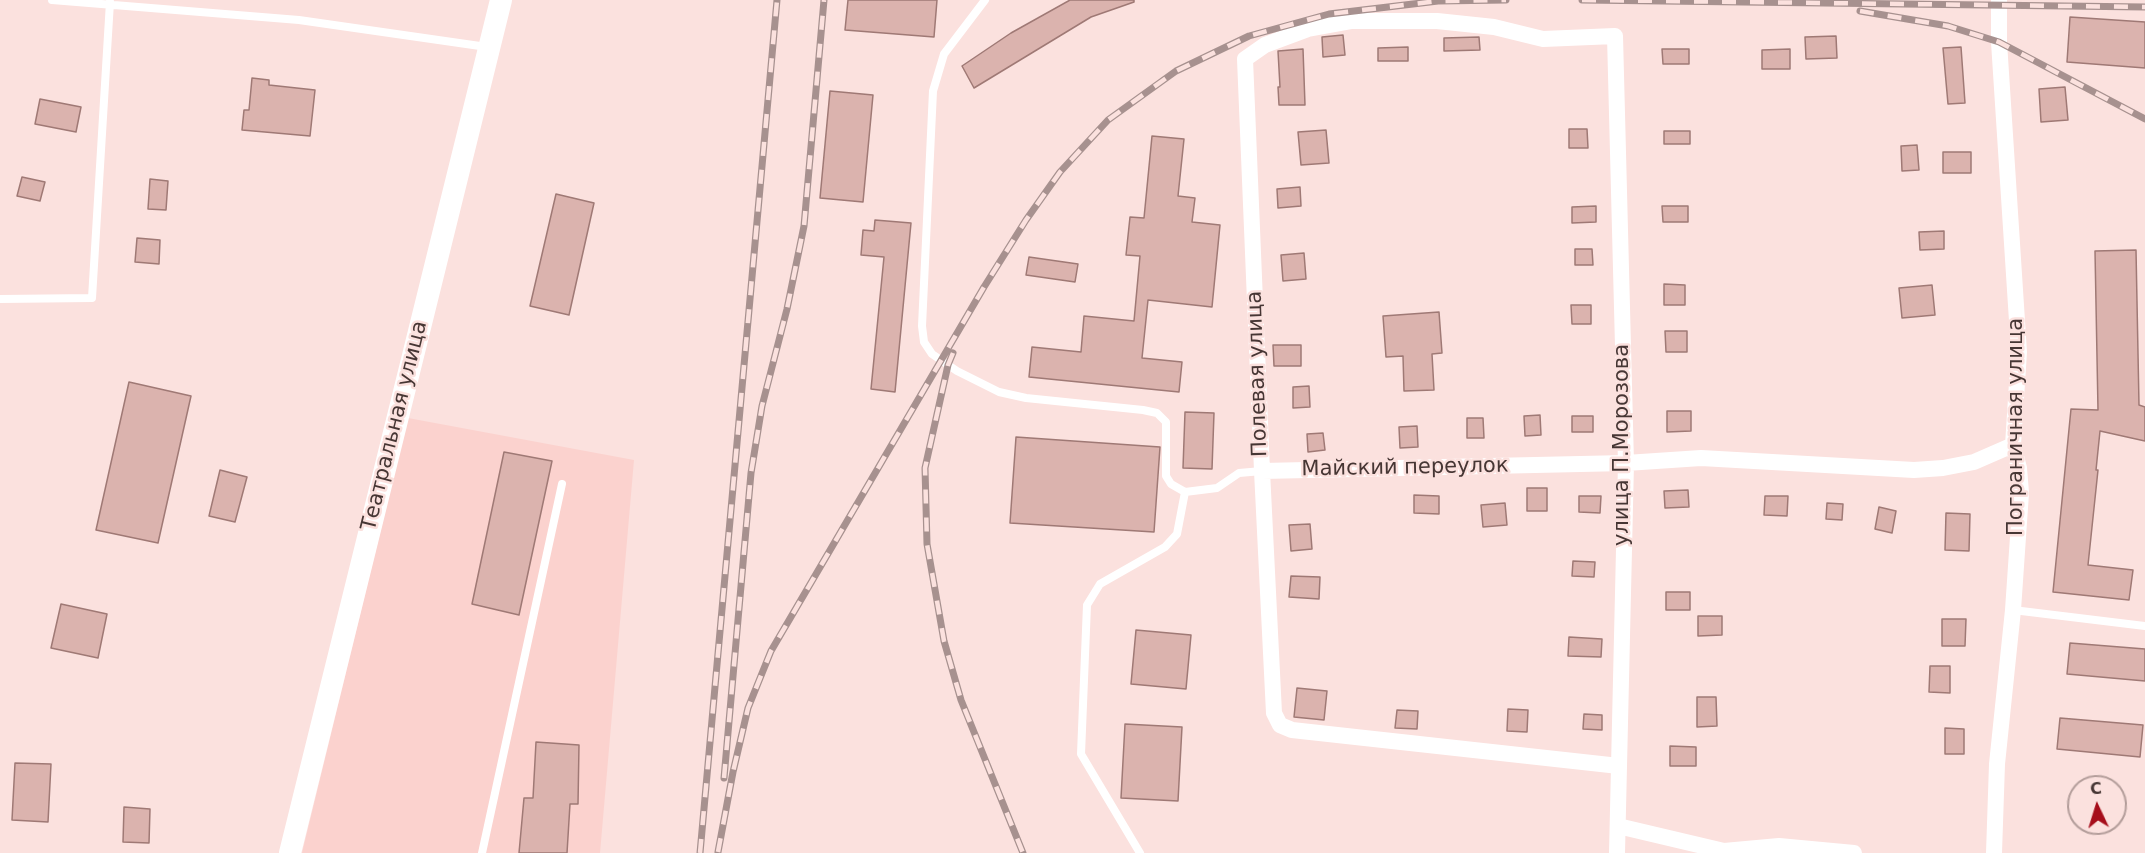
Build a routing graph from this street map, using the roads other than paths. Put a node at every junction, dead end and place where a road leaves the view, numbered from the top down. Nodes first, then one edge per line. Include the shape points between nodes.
1 (52, 0) edge
2 (501, 0) edge
3 (984, 0) edge
4 (1999, 0) edge
5 (110, 2) edge
6 (1615, 36) joint
7 (489, 47) junction
8 (0, 299) edge
9 (2013, 445) junction
10 (1626, 463) junction
11 (1262, 471) junction
12 (562, 484) dead end
13 (1185, 492) junction
14 (2013, 610) junction
15 (2145, 626) edge
16 (1619, 766) junction
17 (1618, 826) junction
18 (294, 852) edge
19 (482, 853) edge
20 (1140, 853) edge
21 (1617, 853) edge
22 (1854, 853) edge
23 (1994, 853) edge

1 - 5 lane
2 - 7 main road, Театральная улица
3 - 13 lane via 944,54 933,92 924,342 940,360 999,392 1157,413 1166,422 1166,476
4 - 9 street, Пограничная улица via 2019,352
5 - 7 lane via 299,20
5 - 8 lane via 92,298
6 - 10 street, улица П.Морозова
6 - 11 street, Полевая улица via 1543,39 1494,27 1437,21 1352,21 1308,29 1264,45 1245,59
7 - 18 main road, Театральная улица
9 - 10 street, Майский переулок via 1974,462 1914,470 1701,458
9 - 14 street, Пограничная улица via 2021,494
10 - 11 street, Майский переулок
10 - 16 street, улица П.Морозова
11 - 13 lane, Майский переулок via 1239,473 1217,488
11 - 16 street, Полевая улица via 1274,713 1280,725 1292,730
12 - 19 lane
13 - 20 lane via 1177,534 1165,547 1100,584 1087,605 1081,754
14 - 15 lane
14 - 23 street, Пограничная улица via 1997,764
16 - 17 street, улица П.Морозова
17 - 21 street, улица П.Морозова
17 - 22 street via 1724,851 1779,846

